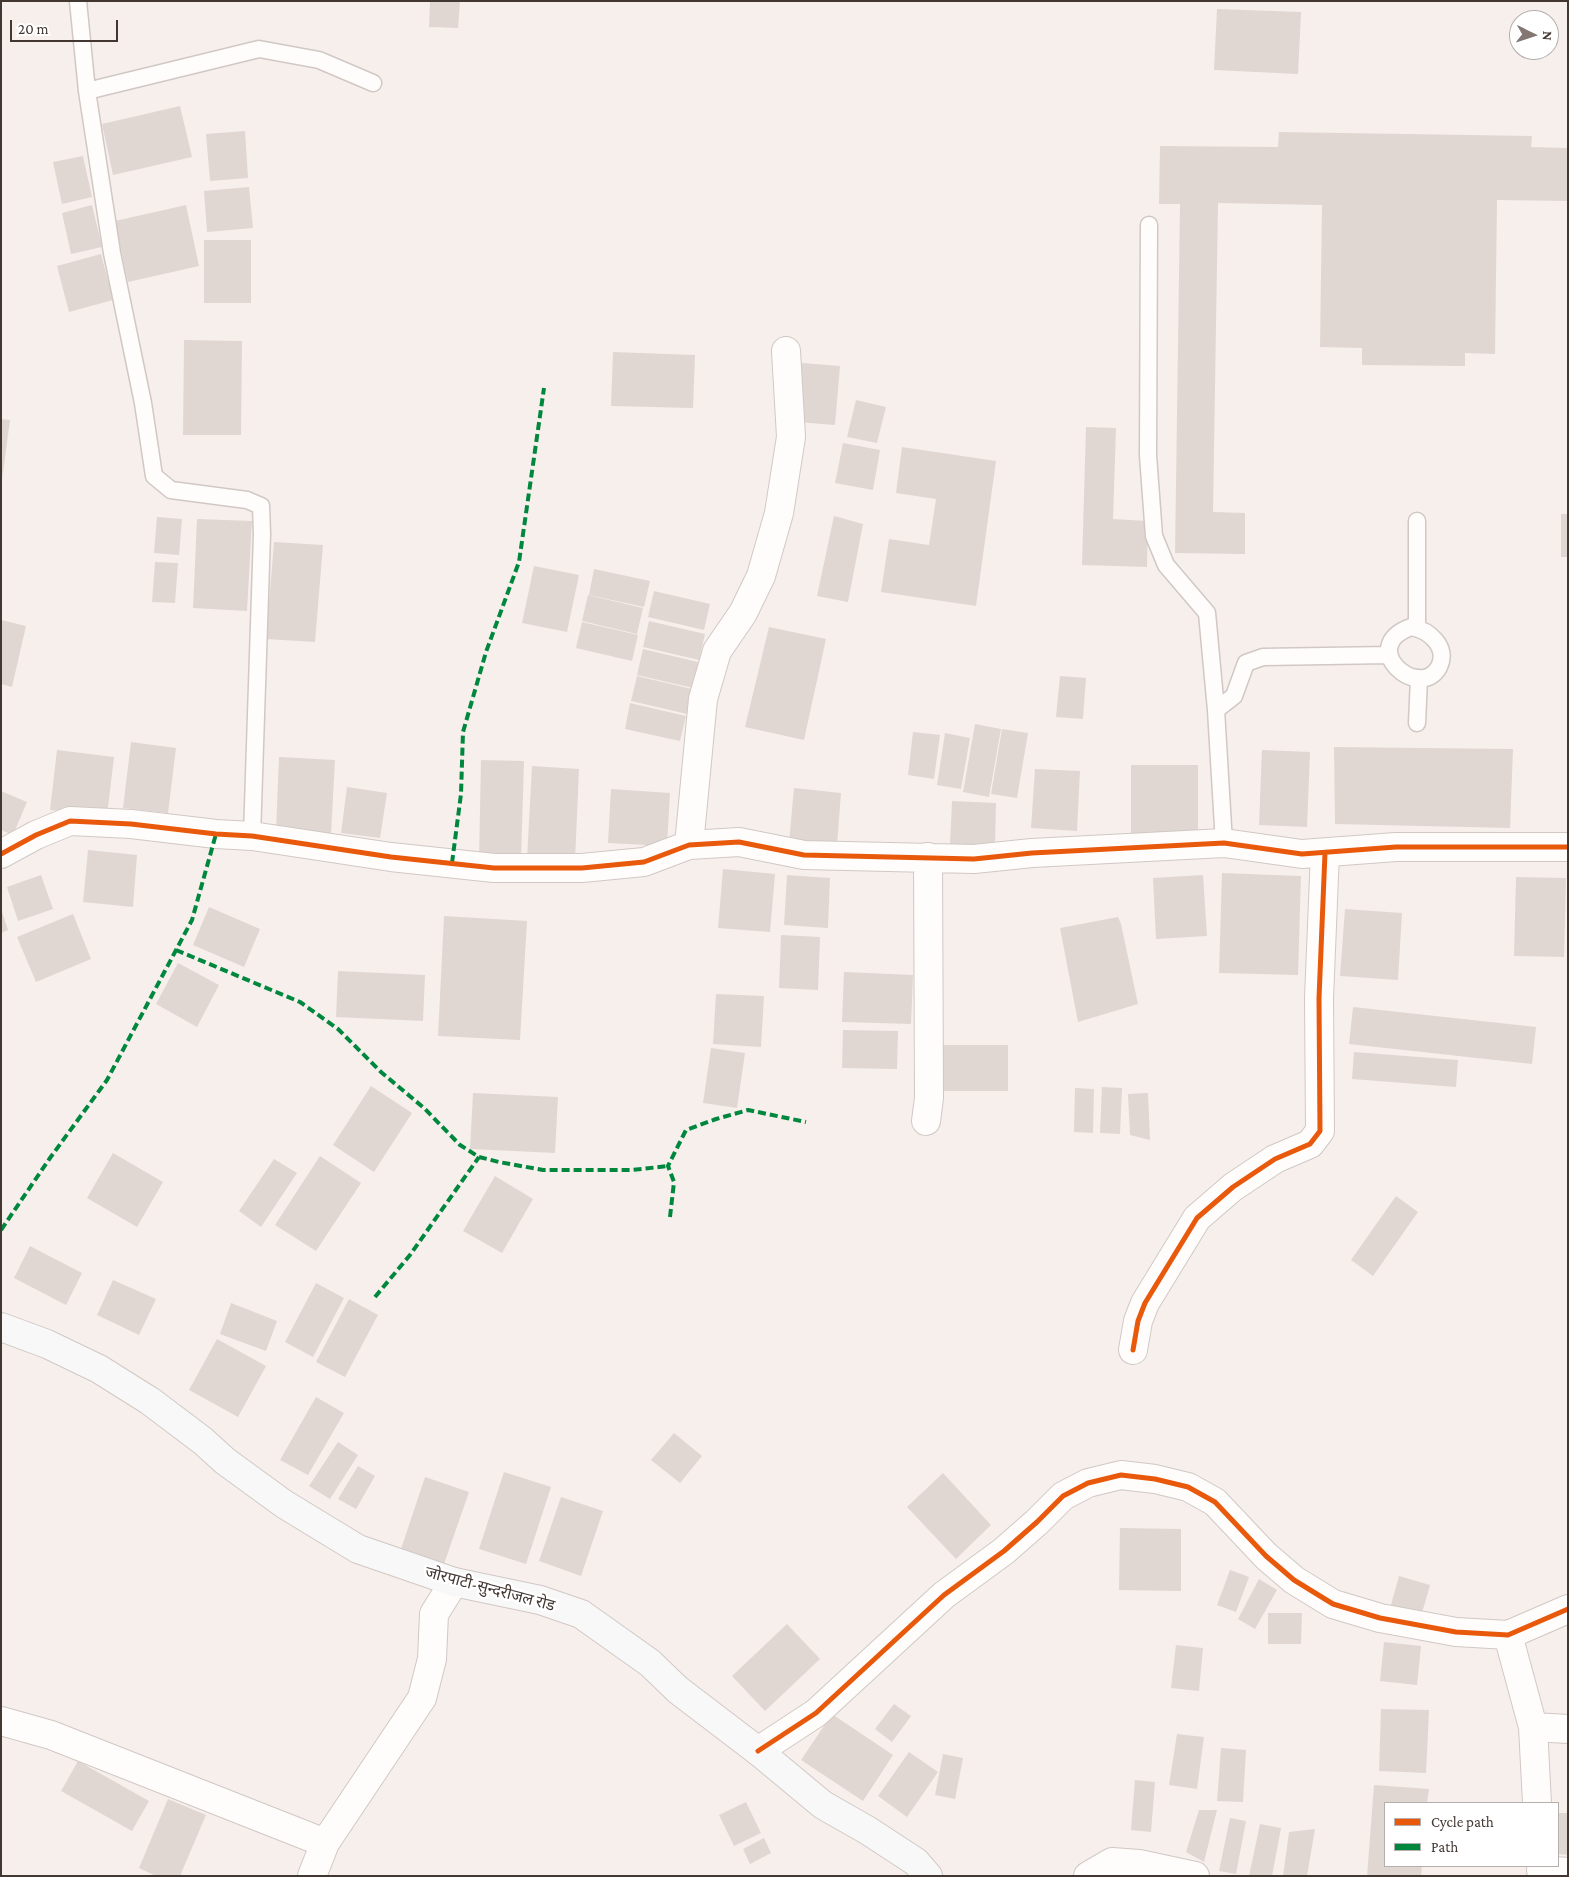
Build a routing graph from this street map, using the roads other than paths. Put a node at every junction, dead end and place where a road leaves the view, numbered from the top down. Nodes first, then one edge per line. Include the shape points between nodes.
1 (78, 1) edge
2 (374, 83) dead end
3 (87, 91) junction
4 (1149, 225) dead end
5 (786, 351) dead end
6 (1417, 521) dead end
7 (1417, 628) junction
8 (1390, 655) junction
9 (1419, 678) junction
10 (1216, 710) junction
11 (1417, 723) dead end
12 (252, 836) junction
13 (1224, 843) junction
14 (689, 845) junction
15 (1568, 847) edge
16 (1325, 853) junction
17 (1, 854) edge
18 (928, 857) junction
19 (926, 1120) dead end
20 (1, 1327) edge
21 (1133, 1350) dead end
22 (454, 1582) junction
23 (1568, 1609) edge
24 (1508, 1635) junction
25 (1, 1721) edge
26 (1533, 1727) junction
27 (1568, 1729) edge
28 (758, 1751) junction
29 (1537, 1802) edge
30 (325, 1843) junction
31 (1541, 1870) edge
32 (1568, 1872) edge
33 (312, 1876) edge
34 (928, 1876) edge
35 (1088, 1876) edge
36 (1195, 1876) edge

1 - 3 lane
2 - 3 lane via 319,60 259,49
3 - 12 lane via 112,253 143,403 154,476 171,490 247,500 261,506
4 - 10 lane via 1148,455 1154,536 1166,565 1207,612
5 - 14 street via 791,437 779,513 761,576 743,613 717,651 703,699
6 - 7 lane
7 - 8 lane via 1402,630 1394,637 1389,646
7 - 9 lane via 1429,633 1442,652 1439,667
8 - 9 lane via 1400,672
8 - 10 lane via 1263,657 1246,663 1234,696
9 - 11 lane
10 - 13 lane
12 - 14 street via 391,857 494,868 582,868 644,862
12 - 17 street via 131,824 70,822 36,835
13 - 16 street via 1302,854
13 - 18 street via 974,859
14 - 18 street via 739,842 804,855
15 - 16 street via 1396,847
16 - 21 street via 1319,998 1320,1131 1310,1144 1275,1159 1240,1182 1197,1218 1146,1303 1138,1321
18 - 19 street via 929,1098
20 - 22 main road, जोरपाटी-सुन्दरीजल रोड via 99,1369 150,1401 284,1504 358,1549
22 - 28 main road, जोरपाटी-सुन्दरीजल रोड via 540,1600 581,1614 650,1663 678,1690
22 - 30 street via 434,1614 432,1659 422,1698
23 - 24 street
24 - 26 street
24 - 28 street via 1456,1632 1380,1618 1333,1604 1294,1580 1266,1556 1215,1502 1188,1487 1155,1478 1121,1475 1088,1483 1063,1496 1004,1551 944,1594 816,1713
25 - 30 street via 51,1735
26 - 27 street
26 - 29 street
28 - 34 main road, जोरपाटी-सुन्दरीजल रोड via 823,1805 916,1862
30 - 33 street
31 - 32 street
35 - 36 street via 1112,1862 1139,1864

